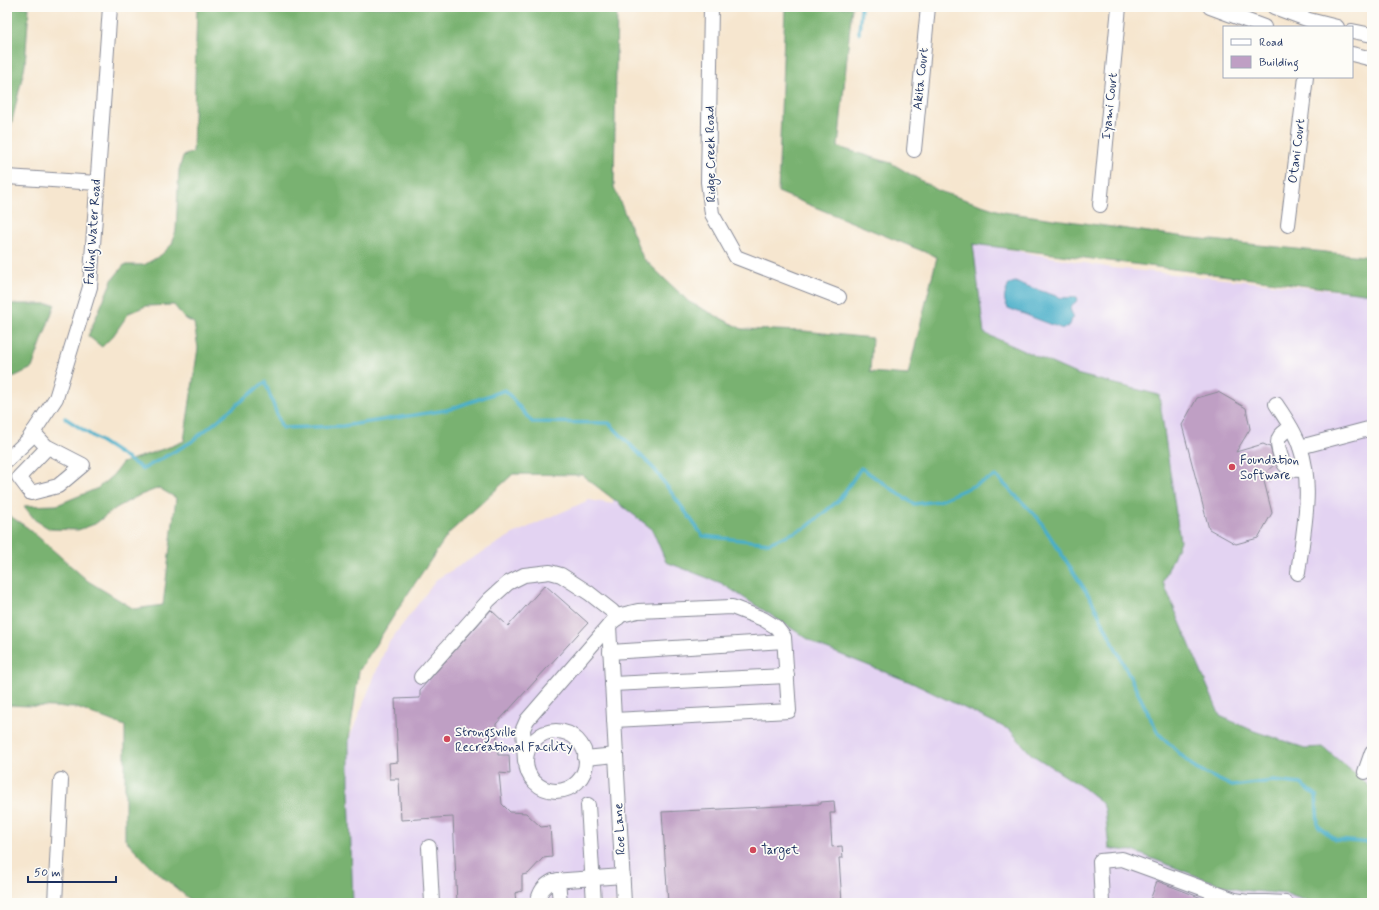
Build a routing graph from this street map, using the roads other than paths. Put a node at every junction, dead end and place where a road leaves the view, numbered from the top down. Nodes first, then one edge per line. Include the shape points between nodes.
1 (110, 7) edge
2 (711, 7) edge
3 (928, 7) edge
4 (1120, 7) edge
5 (1210, 7) edge
6 (1274, 7) edge
7 (1261, 26) edge
8 (1333, 26) edge
9 (1353, 31) edge
10 (1372, 35) edge
11 (1353, 54) edge
12 (1372, 59) edge
13 (1306, 78) edge
14 (914, 150) dead end
15 (7, 177) edge
16 (97, 183) junction
17 (1100, 205) dead end
18 (1288, 225) dead end
19 (839, 297) dead end
20 (1276, 404) dead end
21 (1291, 428) junction
22 (1372, 428) edge
23 (33, 432) junction
24 (48, 447) dead end
25 (1300, 447) junction
26 (7, 460) edge
27 (1305, 470) junction
28 (1298, 573) dead end
29 (613, 622) junction
30 (784, 641) junction
31 (610, 652) junction
32 (787, 676) junction
33 (420, 677) dead end
34 (612, 684) junction
35 (614, 720) junction
36 (1372, 752) edge
37 (616, 755) junction
38 (585, 758) junction
39 (526, 761) junction
40 (1366, 772) dead end
41 (62, 780) dead end
42 (588, 805) dead end
43 (429, 847) dead end
44 (623, 876) junction
45 (592, 878) junction
46 (558, 880) junction
47 (55, 903) edge
48 (432, 903) edge
49 (537, 903) edge
50 (560, 903) edge
51 (594, 903) edge
52 (624, 903) edge
53 (1102, 903) edge
54 (1286, 903) edge

1 - 16 street, Falling Water Road
2 - 19 street, Ridge Creek Road via 708,182 712,214 736,256
3 - 14 street, Akita Court
4 - 17 street, Iyami Court
5 - 7 street
6 - 8 street
9 - 10 street
11 - 12 street
13 - 18 street, Otani Court
15 - 16 street
16 - 23 street, Falling Water Road via 90,287 56,398
20 - 21 street
21 - 25 street
21 - 27 street via 1279,437 1282,462 1290,468
22 - 25 street
23 - 24 street
23 - 26 street, Falling Water Road
25 - 27 street
27 - 28 street via 1306,500
29 - 30 street via 621,615 638,611 732,607 776,627
29 - 31 street, Roe Lane
29 - 33 street via 612,611 561,575 550,572 524,575 508,583 489,600
29 - 39 street via 527,720 523,729
30 - 31 street
30 - 32 street
31 - 34 street, Roe Lane
32 - 34 street
32 - 35 street via 789,711
34 - 35 street, Roe Lane
35 - 37 street, Roe Lane
36 - 40 street
37 - 38 street
37 - 44 street, Roe Lane
38 - 39 street via 576,740 558,731 544,734 533,742
38 - 39 street via 583,774 578,781 565,790 557,791 541,788 535,783 530,777
41 - 47 street
42 - 45 street
43 - 48 street
44 - 45 street
44 - 52 street, Roe Lane
45 - 46 street
45 - 51 street
46 - 49 street via 546,885 540,892
46 - 50 street
53 - 54 street via 1100,861 1122,858 1235,900

